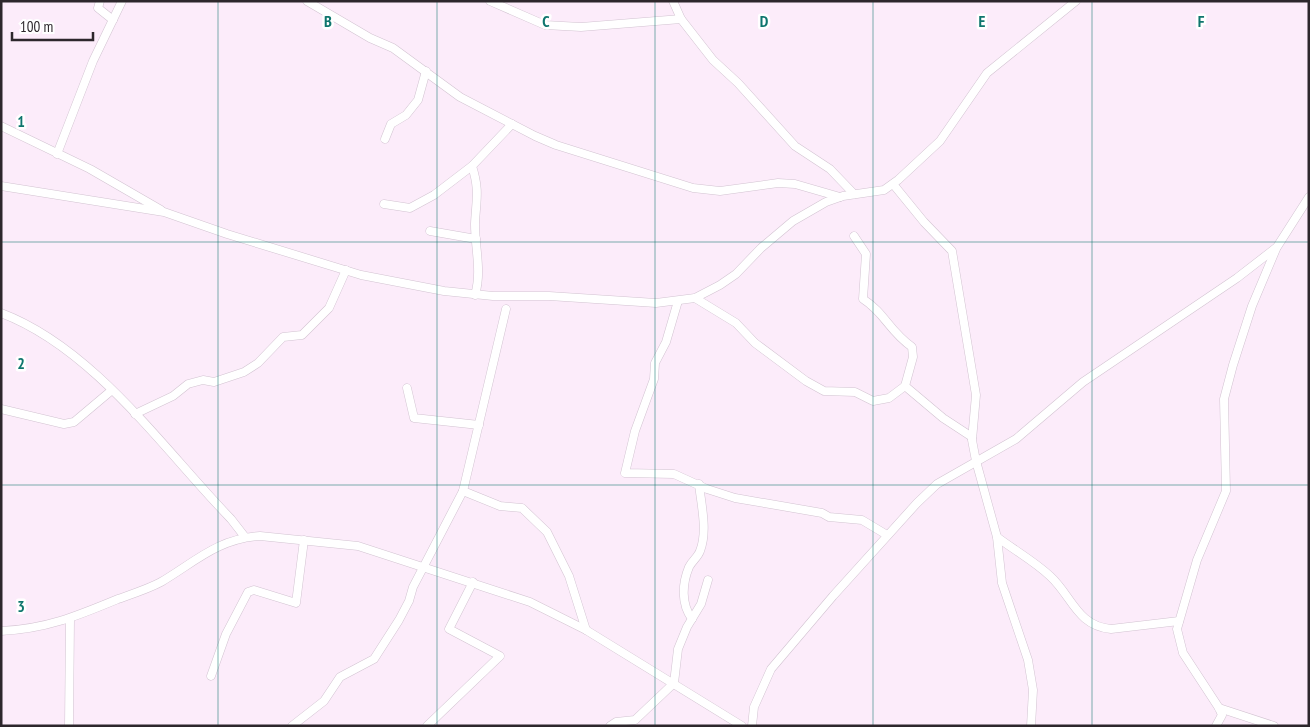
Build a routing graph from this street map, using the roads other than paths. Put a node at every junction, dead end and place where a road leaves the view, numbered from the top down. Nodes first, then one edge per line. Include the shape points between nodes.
1 (100, 1) edge
2 (122, 1) edge
3 (307, 1) edge
4 (490, 1) edge
5 (673, 1) edge
6 (1076, 1) edge
7 (113, 20) junction
8 (681, 20) junction
9 (426, 71) junction
10 (512, 124) junction
11 (1, 126) edge
12 (385, 139) dead end
13 (57, 154) junction
14 (472, 166) junction
15 (893, 184) junction
16 (1, 186) edge
17 (854, 194) junction
18 (840, 197) junction
19 (1309, 197) edge
20 (384, 204) dead end
21 (164, 212) junction
22 (430, 231) dead end
23 (854, 236) dead end
24 (476, 239) junction
25 (1277, 247) junction
26 (346, 270) junction
27 (475, 295) junction
28 (695, 298) junction
29 (678, 301) junction
30 (506, 309) dead end
31 (1, 313) edge
32 (905, 386) junction
33 (407, 388) dead end
34 (112, 390) junction
35 (1, 410) edge
36 (135, 414) junction
37 (479, 425) junction
38 (972, 436) junction
39 (976, 461) junction
40 (699, 484) junction
41 (463, 491) junction
42 (887, 535) junction
43 (245, 537) junction
44 (997, 537) junction
45 (304, 540) junction
46 (423, 566) junction
47 (708, 580) dead end
48 (472, 582) junction
49 (70, 619) junction
50 (692, 619) junction
51 (1179, 621) junction
52 (1, 630) edge
53 (586, 630) junction
54 (211, 676) dead end
55 (674, 683) junction
56 (1219, 708) junction
57 (69, 726) edge
58 (292, 726) edge
59 (427, 726) edge
60 (610, 726) edge
61 (742, 726) edge
62 (752, 726) edge
63 (1031, 726) edge
64 (1216, 726) edge
65 (1274, 726) edge

1 - 7 street via 98,8
2 - 7 street
3 - 9 street via 393,48
4 - 8 street via 545,25 581,27
5 - 8 street
6 - 15 street via 987,73 940,141
7 - 13 street via 93,60
8 - 17 street via 795,146 830,169
9 - 10 street via 460,98
9 - 12 street via 418,100 406,115 391,124
10 - 14 street
10 - 18 street via 556,145 693,188 720,191 778,183 795,184
11 - 13 street
13 - 21 street
14 - 20 street via 434,195 410,208
14 - 24 street via 478,198
15 - 17 street via 884,190
15 - 38 street via 952,251 976,395
16 - 21 street
17 - 18 street
18 - 28 street via 793,221 736,274
19 - 25 street
21 - 26 street
22 - 24 street
23 - 32 street via 866,254 863,299 882,314 891,330 912,347 913,358
24 - 27 street via 480,278
25 - 39 street via 1237,278 1083,382 1016,439
25 - 51 street via 1252,306 1224,399 1226,491 1197,560
26 - 27 street via 380,280
26 - 36 street via 329,308 302,335 283,336 258,363 244,372 214,382 203,380 188,384 172,396
27 - 29 street via 656,303
28 - 29 street
28 - 32 street via 736,323 755,343 824,391 855,392 873,401 889,398
29 - 40 street via 666,342 655,363 654,379 635,431 625,474 674,474
30 - 37 street
31 - 34 street via 61,345
32 - 38 street via 943,418
33 - 37 street via 414,418
34 - 35 street via 74,422 64,424
34 - 36 street
36 - 43 street
37 - 41 street
38 - 39 street
39 - 42 street via 937,484
39 - 44 street
40 - 42 street via 735,498 822,513 829,517 854,518
40 - 50 street via 703,531 700,551 690,566 684,586 685,609
41 - 46 street
41 - 53 street via 500,506 522,508 547,532 569,576
42 - 62 street via 771,669 754,707
43 - 45 street
43 - 49 street via 203,554 160,582
44 - 51 street via 1049,574 1080,616 1100,628
44 - 63 street via 1002,583 1028,660 1033,690
45 - 46 street via 358,546
45 - 54 street via 296,604 254,590 248,592 226,634
46 - 48 street
46 - 58 street via 399,620 374,659 340,677 324,701
47 - 50 street via 701,604
48 - 53 street via 530,602
48 - 59 street via 449,629 500,656
49 - 52 street via 27,630
49 - 57 street
50 - 55 street via 678,649
51 - 56 street via 1177,629 1183,653
53 - 55 street
55 - 60 street via 635,720
55 - 61 street
56 - 64 street via 1222,714
56 - 65 street

